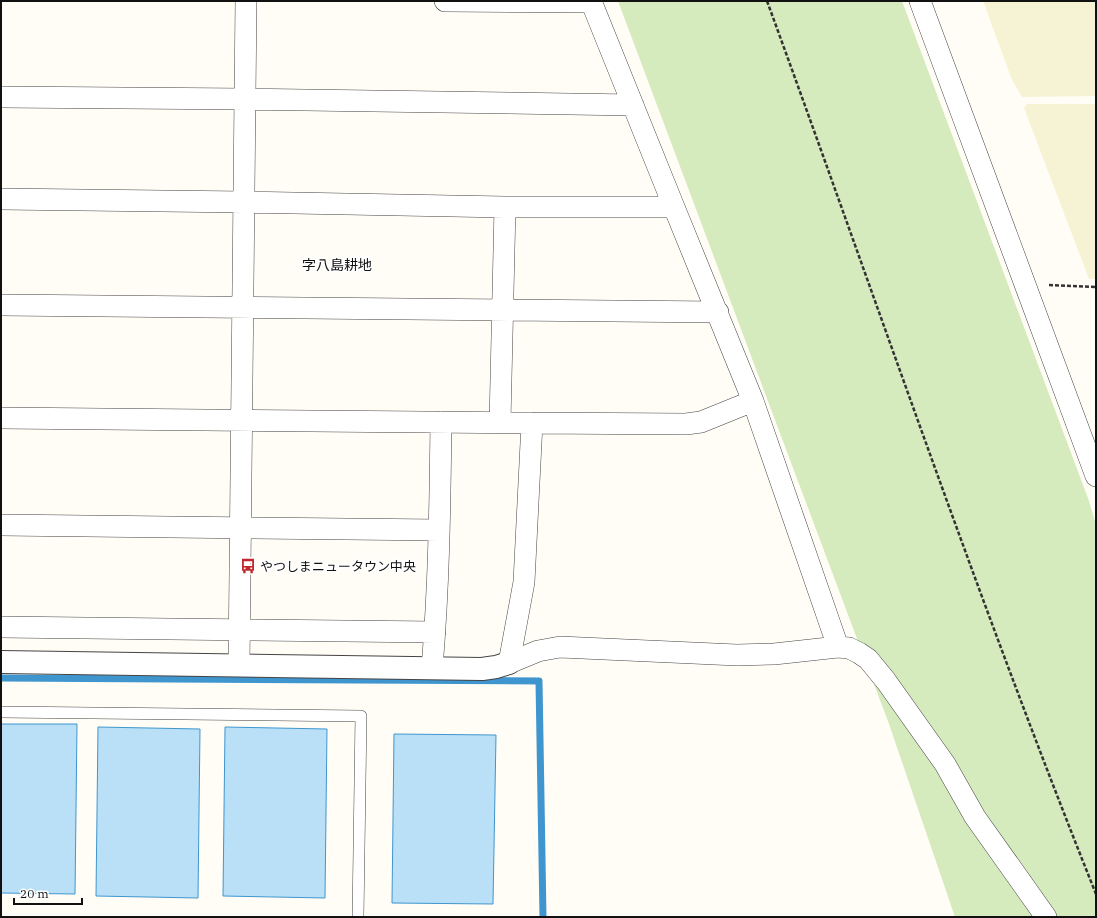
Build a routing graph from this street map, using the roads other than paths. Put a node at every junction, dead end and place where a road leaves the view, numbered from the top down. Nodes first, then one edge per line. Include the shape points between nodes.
1 (246, 1) edge
2 (445, 1) edge
3 (920, 1) edge
4 (592, 2) edge
5 (1, 97) edge
6 (245, 99) junction
7 (633, 105) junction
8 (1, 199) edge
9 (244, 202) junction
10 (505, 207) junction
11 (674, 207) junction
12 (1, 305) edge
13 (243, 308) junction
14 (503, 310) junction
15 (718, 312) junction
16 (753, 401) junction
17 (1, 418) edge
18 (241, 420) junction
19 (441, 422) junction
20 (500, 422) junction
21 (532, 423) junction
22 (1096, 476) edge
23 (1, 525) edge
24 (240, 528) junction
25 (439, 530) junction
26 (1, 627) edge
27 (240, 629) junction
28 (435, 632) junction
29 (838, 647) junction
30 (1, 662) edge
31 (509, 663) junction
32 (239, 665) junction
33 (432, 668) junction
34 (1, 712) edge
35 (358, 917) edge
36 (1046, 917) edge

1 - 6 street
2 - 4 street
3 - 22 street
4 - 7 street
5 - 6 street
6 - 7 street
6 - 9 street
7 - 11 street
8 - 9 street
9 - 10 street
9 - 13 street
10 - 11 street
10 - 14 street
11 - 15 street
12 - 13 street
13 - 14 street
13 - 18 street
14 - 15 street
14 - 20 street
15 - 16 street
16 - 21 street via 694,423
16 - 29 street
17 - 18 street
18 - 19 street
18 - 24 street
19 - 20 street
19 - 25 street
20 - 21 street
21 - 31 street via 524,582
23 - 24 street
24 - 25 street
24 - 27 street
25 - 28 street
26 - 27 street
27 - 28 street
27 - 32 street
28 - 33 street
29 - 31 street via 774,654 731,655 560,647 538,651
29 - 36 street via 849,648 864,656 886,681 945,764 975,817
30 - 32 street
31 - 33 street via 487,669
32 - 33 street
34 - 35 lane via 361,716

